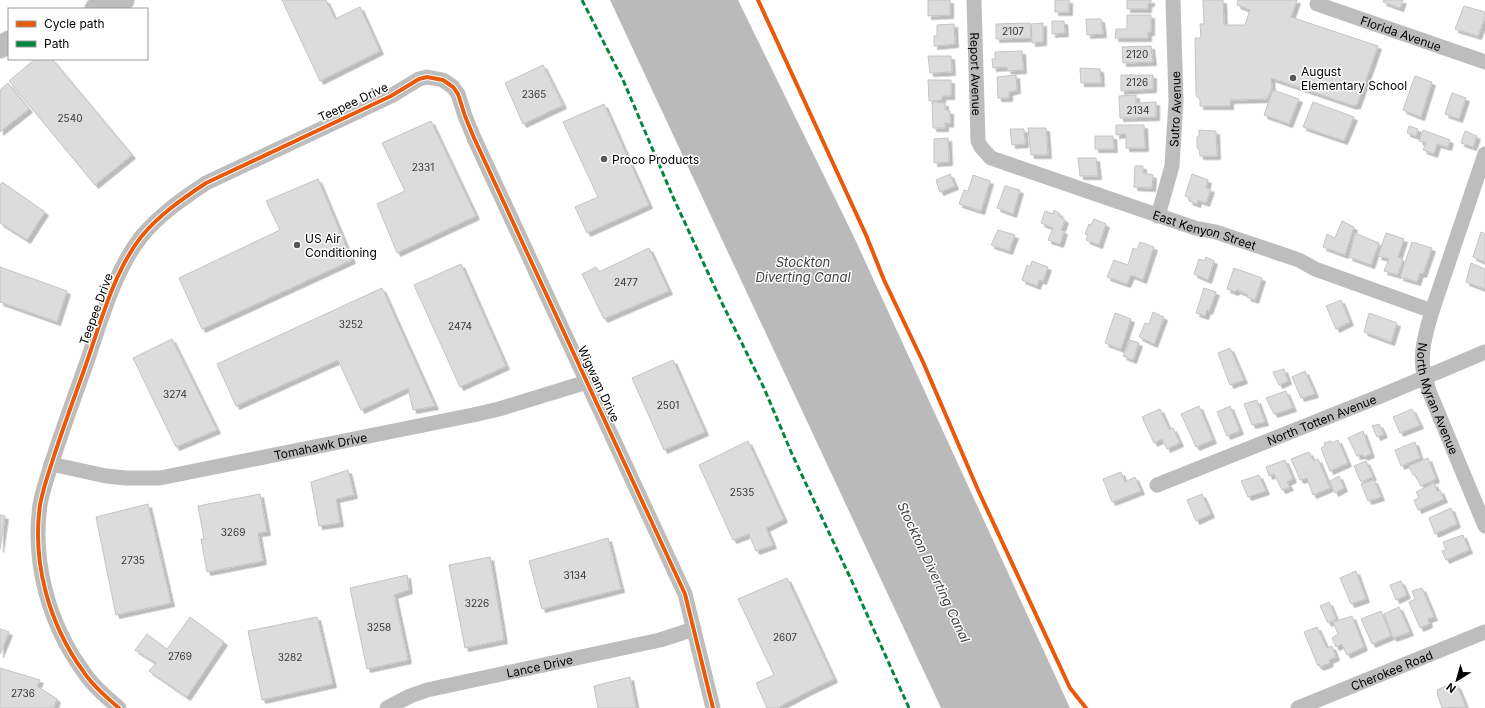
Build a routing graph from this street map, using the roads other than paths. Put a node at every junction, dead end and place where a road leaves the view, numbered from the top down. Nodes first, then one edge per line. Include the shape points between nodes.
1 (123, 0) edge
2 (974, 0) edge
3 (1173, 0) edge
4 (1317, 4) dead end
5 (99, 8) edge
6 (1485, 62) edge
7 (443, 80) joint
8 (981, 147) joint
9 (1485, 154) edge
10 (1158, 216) junction
11 (1432, 311) junction
12 (1485, 352) edge
13 (1425, 377) junction
14 (587, 382) junction
15 (52, 464) junction
16 (1157, 485) dead end
17 (1485, 526) edge
18 (694, 629) junction
19 (1485, 632) edge
20 (119, 708) edge
21 (387, 708) edge
22 (713, 708) edge
23 (1298, 708) edge

1 - 5 highway
2 - 8 street, Report Avenue via 977,131
3 - 10 street, Sutro Avenue via 1176,101 1172,166
4 - 6 street, Florida Avenue
7 - 14 street, Wigwam Drive via 458,94 464,116
7 - 15 street, Teepee Drive via 427,77 419,79 391,96 210,180 163,214 142,237 120,271
8 - 10 street, East Kenyon Street via 991,158 999,162
9 - 11 street, North Myran Avenue
10 - 11 street, East Kenyon Street via 1216,232 1299,260 1315,269
11 - 13 street, North Myran Avenue via 1425,334
12 - 13 street, North Totten Avenue
13 - 16 street, North Totten Avenue
13 - 17 street, North Myran Avenue
14 - 15 street, Tomahawk Drive via 500,409 160,478 119,478
14 - 18 street, Wigwam Drive via 685,594
15 - 20 street, Teepee Drive via 43,490 38,528 43,584 64,641 83,672 101,693
18 - 21 street, Lance Drive via 660,640 427,690
18 - 22 street, Wigwam Drive
19 - 23 street, Cherokee Road

